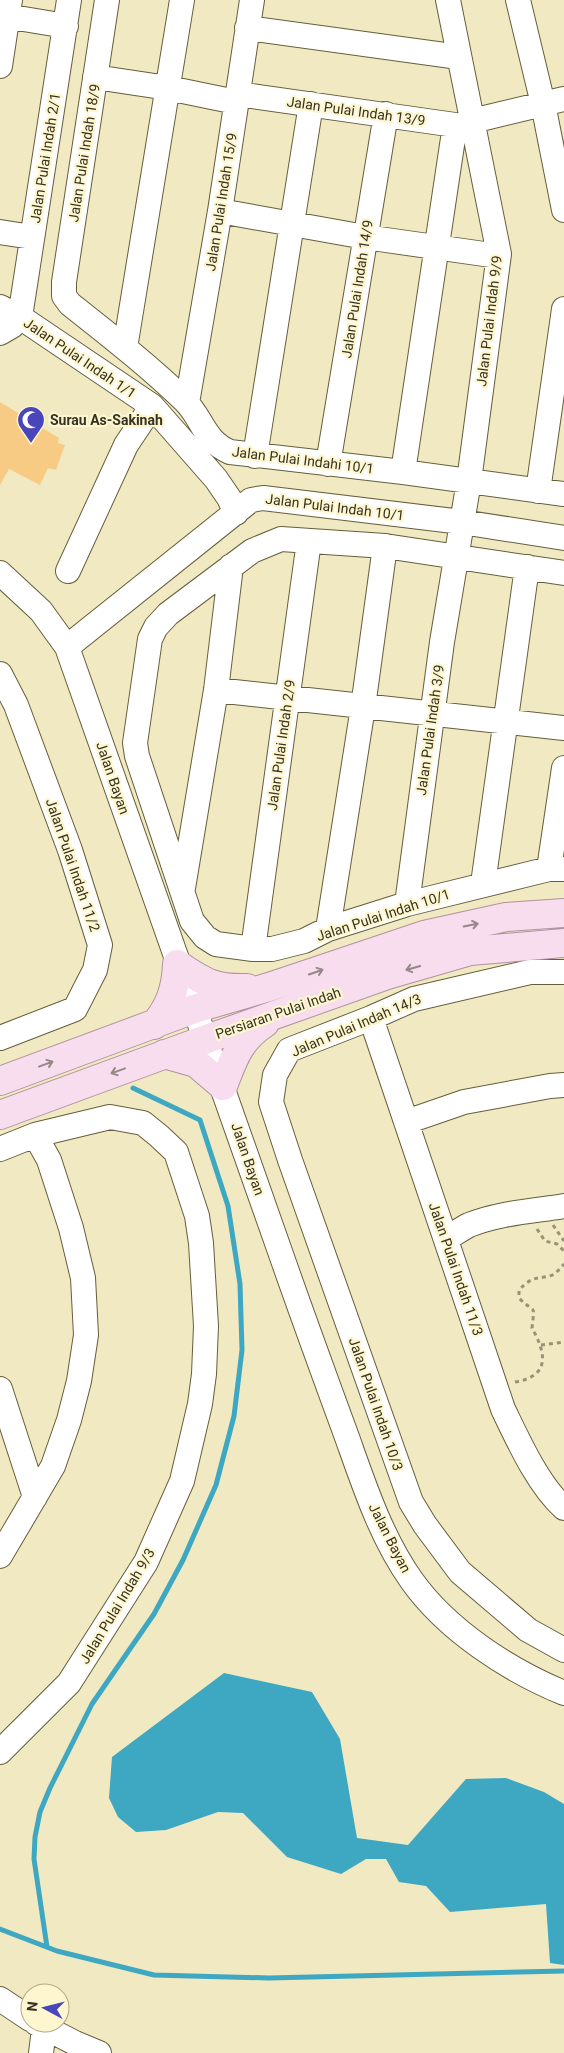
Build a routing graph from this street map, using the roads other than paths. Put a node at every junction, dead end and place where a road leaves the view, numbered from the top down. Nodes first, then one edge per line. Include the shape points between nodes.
1 (70, 0) edge
2 (107, 0) edge
3 (182, 0) edge
4 (252, 0) edge
5 (448, 0) edge
6 (518, 0) edge
7 (6, 10) edge
8 (66, 26) junction
9 (247, 28) junction
10 (459, 57) junction
11 (0, 66) edge
12 (95, 77) junction
13 (168, 88) junction
14 (237, 98) junction
15 (554, 102) edge
16 (311, 104) junction
17 (386, 114) junction
18 (467, 125) junction
19 (564, 210) edge
20 (220, 211) junction
21 (290, 225) junction
22 (0, 232) edge
23 (32, 237) junction
24 (366, 238) junction
25 (436, 248) junction
26 (498, 256) junction
27 (70, 304) joint
28 (564, 310) edge
29 (10, 312) edge
30 (0, 333) edge
31 (125, 348) junction
32 (187, 403) junction
33 (152, 406) junction
34 (255, 456) junction
35 (328, 464) junction
36 (403, 472) junction
37 (468, 481) junction
38 (538, 491) junction
39 (564, 494) edge
40 (236, 513) junction
41 (462, 522) junction
42 (564, 538) edge
43 (309, 541) junction
44 (385, 546) junction
45 (456, 556) junction
46 (231, 566) junction
47 (527, 567) junction
48 (68, 571) dead end
49 (0, 573) edge
50 (564, 573) edge
51 (67, 647) junction
52 (0, 674) edge
53 (216, 690) junction
54 (288, 698) junction
55 (363, 707) junction
56 (432, 714) junction
57 (505, 722) junction
58 (564, 728) edge
59 (564, 768) edge
60 (557, 869) edge
61 (483, 884) junction
62 (182, 892) junction
63 (406, 904) junction
64 (564, 913) edge
65 (328, 929) junction
66 (564, 943) edge
67 (253, 949) junction
68 (177, 964) junction
69 (564, 972) edge
70 (270, 987) junction
71 (194, 1009) junction
72 (281, 1012) junction
73 (371, 1018) junction
74 (154, 1025) junction
75 (0, 1038) edge
76 (204, 1040) junction
77 (164, 1054) junction
78 (0, 1080) edge
79 (564, 1085) edge
80 (222, 1086) junction
81 (272, 1102) joint
82 (0, 1115) edge
83 (406, 1122) junction
84 (35, 1135) junction
85 (0, 1149) edge
86 (557, 1214) edge
87 (446, 1239) junction
88 (0, 1389) edge
89 (36, 1497) junction
90 (564, 1508) edge
91 (0, 1556) edge
92 (564, 1650) edge
93 (564, 1692) edge
94 (0, 1752) edge
95 (0, 1999) edge
96 (20, 2013) edge
97 (38, 2033) edge
98 (56, 2033) edge
99 (41, 2053) edge
100 (99, 2053) edge

1 - 8 street, Jalan Pulai Indah 2/1
2 - 12 street, Jalan Pulai Indah 18/9
3 - 13 street
4 - 9 street, Jalan Pulai Indah 15/9
5 - 10 street, Jalan Pulai Indah 9/9
6 - 15 street
7 - 8 street
7 - 11 street
8 - 23 street, Jalan Pulai Indah 2/1
9 - 10 street
9 - 14 street, Jalan Pulai Indah 15/9
10 - 18 street, Jalan Pulai Indah 9/9
12 - 13 street, Jalan Pulai Indah 13/9
12 - 27 street, Jalan Pulai Indah 18/9 via 64,282 64,296
13 - 14 street, Jalan Pulai Indah 13/9
13 - 31 street
14 - 16 street, Jalan Pulai Indah 13/9
14 - 20 street, Jalan Pulai Indah 15/9
15 - 18 street
15 - 19 street
16 - 17 street, Jalan Pulai Indah 13/9
16 - 21 street
17 - 18 street, Jalan Pulai Indah 13/9
17 - 24 street, Jalan Pulai Indah 14/9
18 - 25 street
18 - 26 street, Jalan Pulai Indah 9/9 via 498,243
20 - 21 street
20 - 32 street, Jalan Pulai Indah 15/9
21 - 24 street
21 - 34 street
22 - 23 street
23 - 29 street, Jalan Pulai Indah 2/1
24 - 25 street
24 - 35 street, Jalan Pulai Indah 14/9
25 - 26 street
25 - 36 street
26 - 37 street, Jalan Pulai Indah 9/9
27 - 31 street, Jalan Pulai Indahi 10/1
28 - 38 street
29 - 30 street via 12,326
29 - 33 street, Jalan Pulai Indah 1/1
31 - 32 street, Jalan Pulai Indahi 10/1
32 - 34 street, Jalan Pulai Indahi 10/1 via 202,429 219,447
33 - 40 street, Jalan Pulai Indah 1/1 via 216,479
33 - 48 street via 126,445
34 - 35 street, Jalan Pulai Indahi 10/1
35 - 36 street, Jalan Pulai Indahi 10/1
36 - 37 street, Jalan Pulai Indahi 10/1
37 - 38 street, Jalan Pulai Indahi 10/1
37 - 41 street, Jalan Pulai Indah 9/9
38 - 39 street, Jalan Pulai Indahi 10/1
40 - 41 street, Jalan Pulai Indah 10/1 via 251,500 264,498
40 - 51 street, Jalan Pulai Indah 10/1
41 - 42 street, Jalan Pulai Indah 10/1
41 - 45 street, Jalan Pulai Indah 9/9
43 - 44 street
43 - 46 street via 281,539 252,551
43 - 54 street, Jalan Pulai Indah 2/9
44 - 45 street
44 - 55 street
45 - 47 street
45 - 56 street, Jalan Pulai Indah 3/9
46 - 53 street
46 - 62 street via 168,614 150,639 135,743 136,756
47 - 50 street
47 - 57 street
49 - 51 street, Jalan Bayan via 41,611
51 - 68 street, Jalan Bayan
52 - 75 street, Jalan Pulai Indah 11/2 via 16,705 63,832 100,945 95,970 75,1009
53 - 54 street
53 - 62 street
54 - 55 street
54 - 67 street, Jalan Pulai Indah 2/9
55 - 56 street
55 - 65 street
56 - 57 street
56 - 63 street, Jalan Pulai Indah 3/9
57 - 58 street
57 - 61 street
59 - 60 street, Jalan Pulai Indah 10/1
60 - 61 street, Jalan Pulai Indah 10/1
61 - 63 street, Jalan Pulai Indah 10/1
62 - 67 street, Jalan Pulai Indah 10/1 via 192,921 205,937 216,944
63 - 65 street, Jalan Pulai Indah 10/1
70 -> 64 main road, Persiaran Pulai Indah via 424,935 506,917
65 - 67 street, Jalan Pulai Indah 10/1 via 304,941 272,949
66 -> 72 main road, Persiaran Pulai Indah via 470,951 386,975
68 - 70 main road via 215,986
68 - 71 street, Jalan Bayan
68 - 74 main road via 172,996
69 - 73 street, Jalan Pulai Indah 14/3 via 530,972 414,999
70 - 71 main road, Persiaran Pulai Indah
71 - 74 main road, Persiaran Pulai Indah
71 - 76 street, Jalan Bayan
72 - 76 main road, Persiaran Pulai Indah
72 - 80 main road via 252,1031 240,1044
73 - 81 street, Jalan Pulai Indah 14/3 via 289,1050 275,1075
73 - 83 street, Jalan Pulai Indah 11/3
78 -> 74 main road, Persiaran Pulai Indah
76 - 77 main road, Persiaran Pulai Indah
76 - 80 street, Jalan Bayan
77 - 80 main road via 196,1063
77 -> 82 main road, Persiaran Pulai Indah
79 - 83 street via 464,1102
80 - 93 street, Jalan Bayan via 365,1488 385,1535 412,1580 433,1606 459,1629 509,1666
81 - 92 street, Jalan Pulai Indah 10/3 via 411,1502 460,1572 528,1630
83 - 87 street, Jalan Pulai Indah 11/3
84 - 85 street, Jalan Pulai Indah 9/3
84 - 89 street via 49,1160 71,1228 83,1278 86,1334 69,1420 53,1466
84 - 94 street, Jalan Pulai Indah 9/3 via 110,1117 143,1123 176,1152 197,1216 201,1243 206,1326 204,1374 182,1481 146,1562 69,1683
86 - 87 street via 511,1213 469,1226
87 - 90 street, Jalan Pulai Indah 11/3 via 503,1409 522,1448 554,1499
88 - 89 street
89 - 91 street
95 - 96 street
97 - 99 street
98 - 100 street

